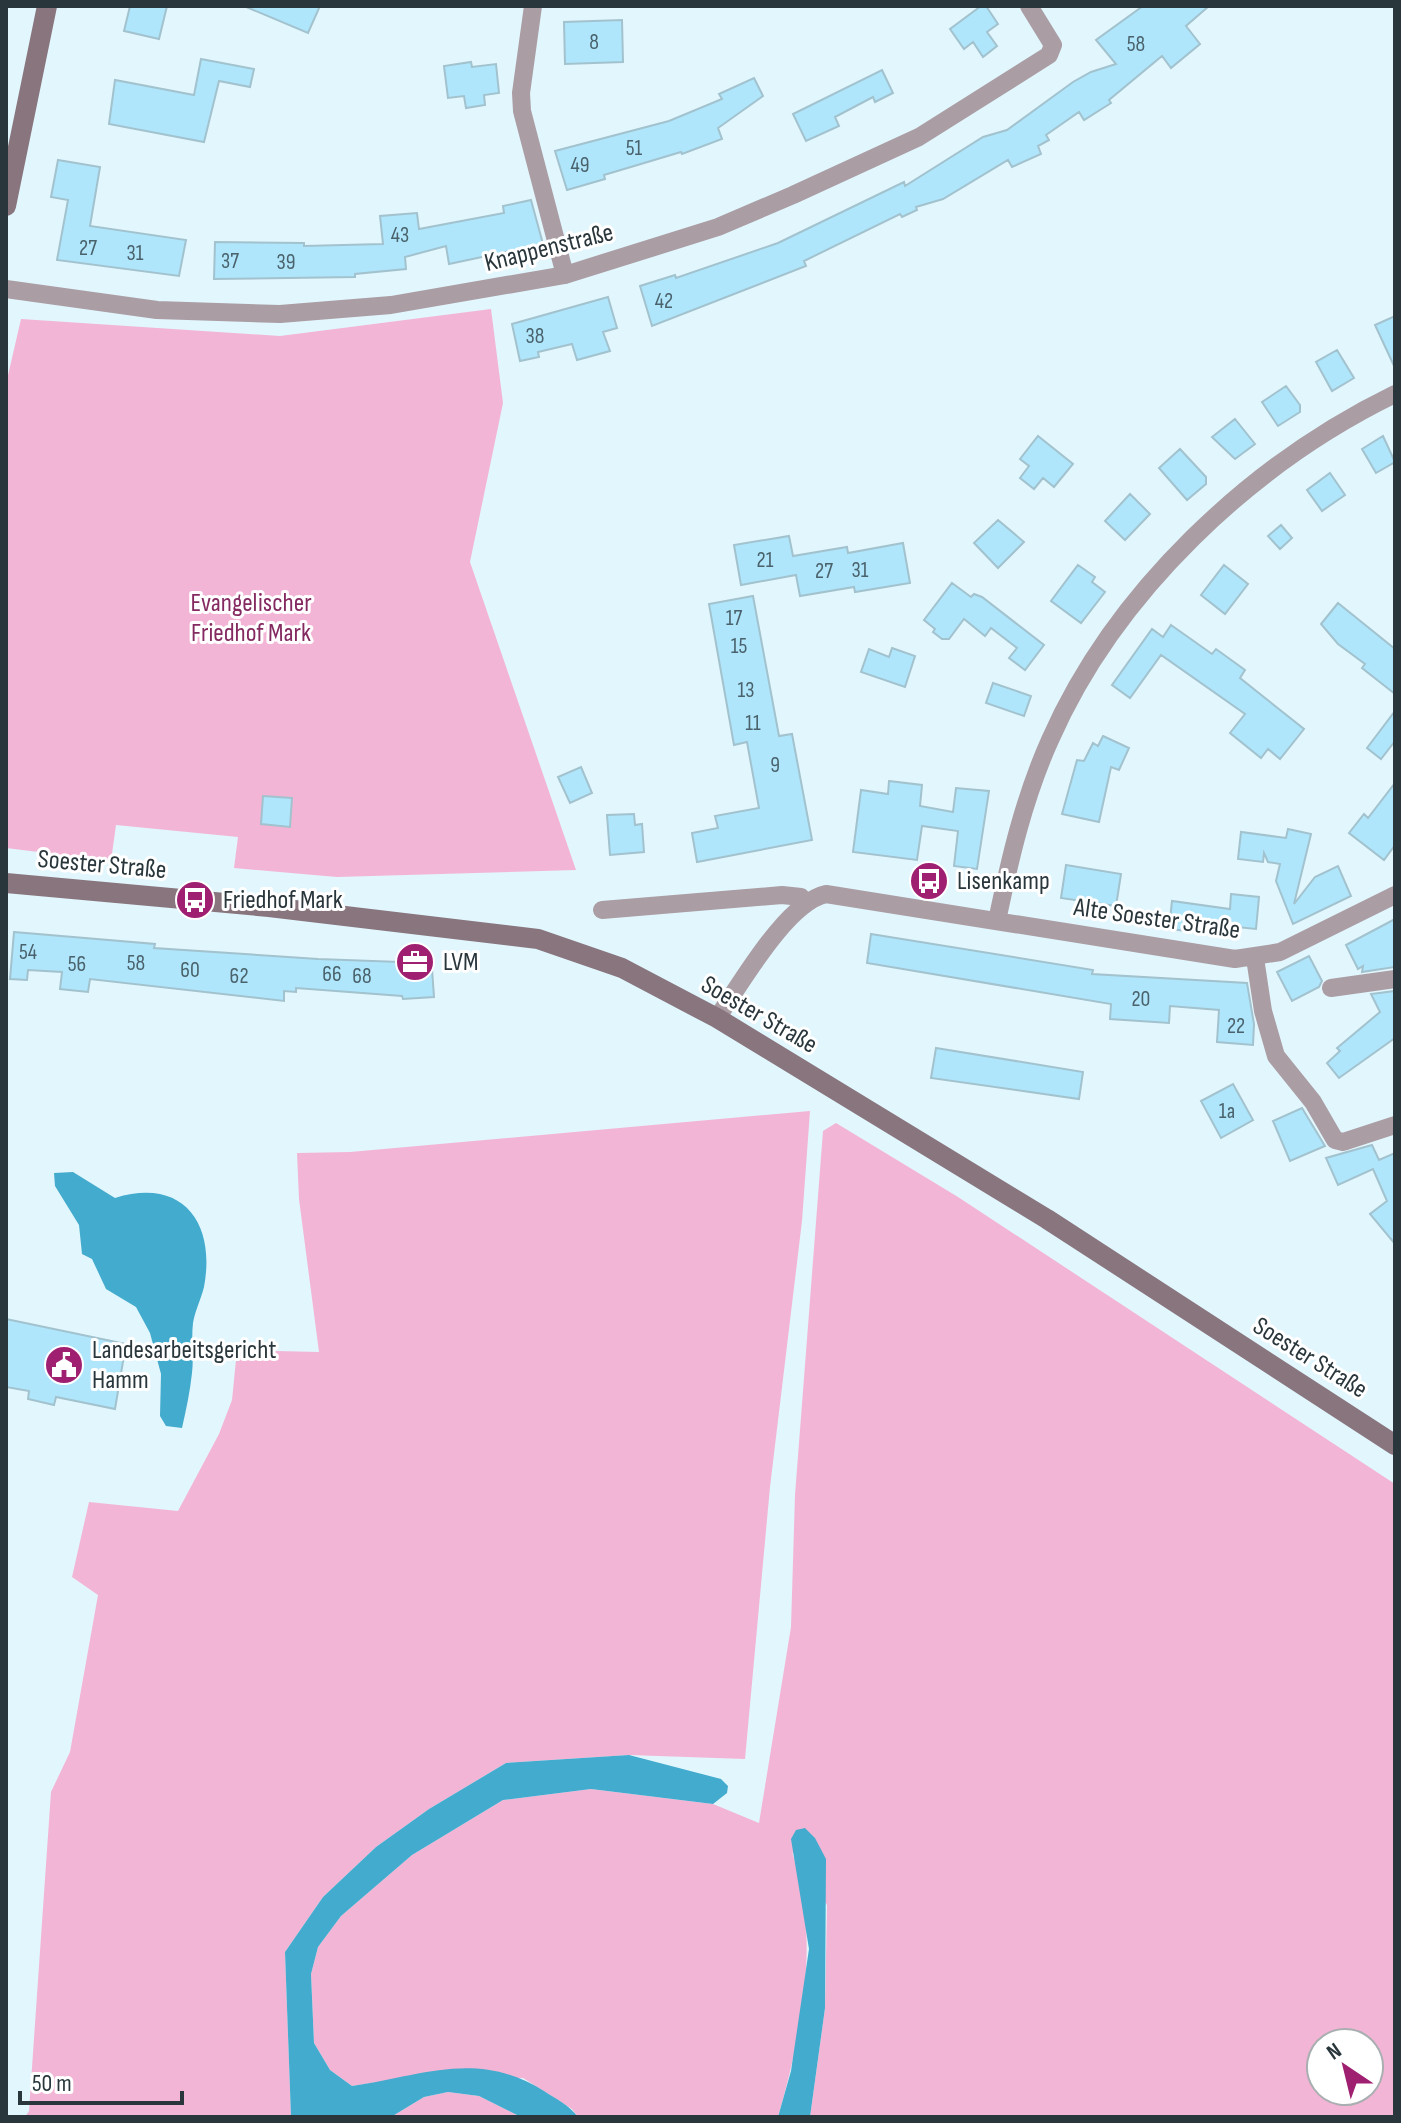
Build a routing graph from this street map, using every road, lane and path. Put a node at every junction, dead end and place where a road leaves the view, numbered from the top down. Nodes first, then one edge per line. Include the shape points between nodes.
1 (47, 6) edge
2 (533, 6) edge
3 (1029, 6) edge
4 (6, 206) edge
5 (565, 275) junction
6 (6, 289) edge
7 (1395, 394) edge
8 (6, 883) edge
9 (1395, 895) edge
10 (805, 902) junction
11 (602, 910) dead end
12 (997, 921) junction
13 (1255, 958) junction
14 (1395, 979) edge
15 (1331, 988) dead end
16 (717, 1018) junction
17 (1395, 1125) edge
18 (1395, 1445) edge

1 - 4 main road
2 - 5 street via 522,111
3 - 5 street, Knappenstraße via 1053,45 1040,63 919,137 718,227
5 - 6 street, Knappenstraße via 391,305 280,314 157,310
7 - 12 street via 1313,442 1236,500 1139,597 1114,630 1041,762 1015,837
8 - 16 main road, Soester Straße via 538,939 622,968
9 - 13 street, Alte Soester Straße via 1309,940
10 - 11 street, Alte Soester Straße via 782,895
10 - 12 street, Alte Soester Straße via 826,894
10 - 16 street
12 - 13 street, Alte Soester Straße
13 - 17 street via 1276,1056 1335,1140
14 - 15 street
16 - 18 main road, Soester Straße via 1047,1219

